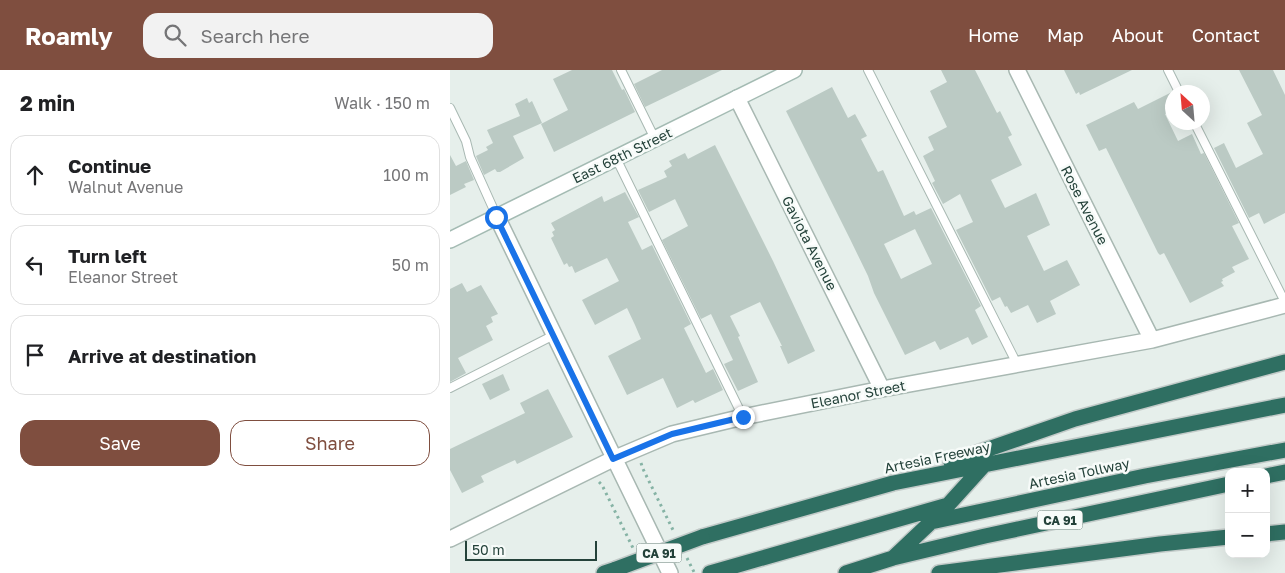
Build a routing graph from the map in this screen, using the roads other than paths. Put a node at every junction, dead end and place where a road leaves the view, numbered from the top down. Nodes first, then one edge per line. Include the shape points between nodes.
1 (621, 70) edge
2 (794, 70) edge
3 (868, 70) edge
4 (1018, 70) edge
5 (1168, 70) edge
6 (1176, 85) edge
7 (737, 98) junction
8 (450, 108) edge
9 (1198, 130) edge
10 (655, 138) junction
11 (616, 158) junction
12 (496, 217) junction
13 (450, 240) edge
14 (1285, 303) edge
15 (554, 335) junction
16 (1152, 340) junction
17 (1285, 362) edge
18 (1017, 364) junction
19 (450, 388) edge
20 (882, 388) junction
21 (1285, 405) edge
22 (743, 417) junction
23 (1285, 450) edge
24 (613, 459) junction
25 (986, 463) junction
26 (1285, 472) edge
27 (1270, 475) edge
28 (893, 483) junction
29 (1225, 485) edge
30 (1285, 532) edge
31 (1270, 534) edge
32 (1225, 537) edge
33 (450, 539) edge
34 (893, 558) junction
35 (610, 571) edge
36 (714, 572) edge
37 (670, 573) edge
38 (846, 573) edge
39 (939, 573) edge

1 - 10 lane
2 - 7 street, East 68th Street
3 - 18 lane
4 - 16 street, Rose Avenue
5 - 6 lane
7 - 10 street, East 68th Street
7 - 20 street, Gaviota Avenue
8 - 12 lane
9 - 14 lane
10 - 11 street, East 68th Street
11 - 12 street, East 68th Street
11 - 22 lane
12 - 13 street, East 68th Street
12 - 15 street
14 - 16 street, Eleanor Street
15 - 19 lane
15 - 24 street
16 - 18 street, Eleanor Street
17 - 28 highway via 1074,419
18 - 20 street, Eleanor Street
20 - 22 street, Eleanor Street
21 - 25 highway, Artesia Freeway / CA 91
22 - 24 street, Eleanor Street via 672,434
23 - 34 highway, Artesia Tollway via 931,522
24 - 33 street, Eleanor Street
24 - 37 street
25 - 28 highway, Artesia Freeway / CA 91
25 - 36 highway via 948,506
26 - 27 highway
28 - 35 highway, Artesia Freeway / CA 91, bridge via 702,537
29 - 34 highway, CA 91
30 - 31 highway
32 - 39 highway
34 - 38 highway, CA 91

